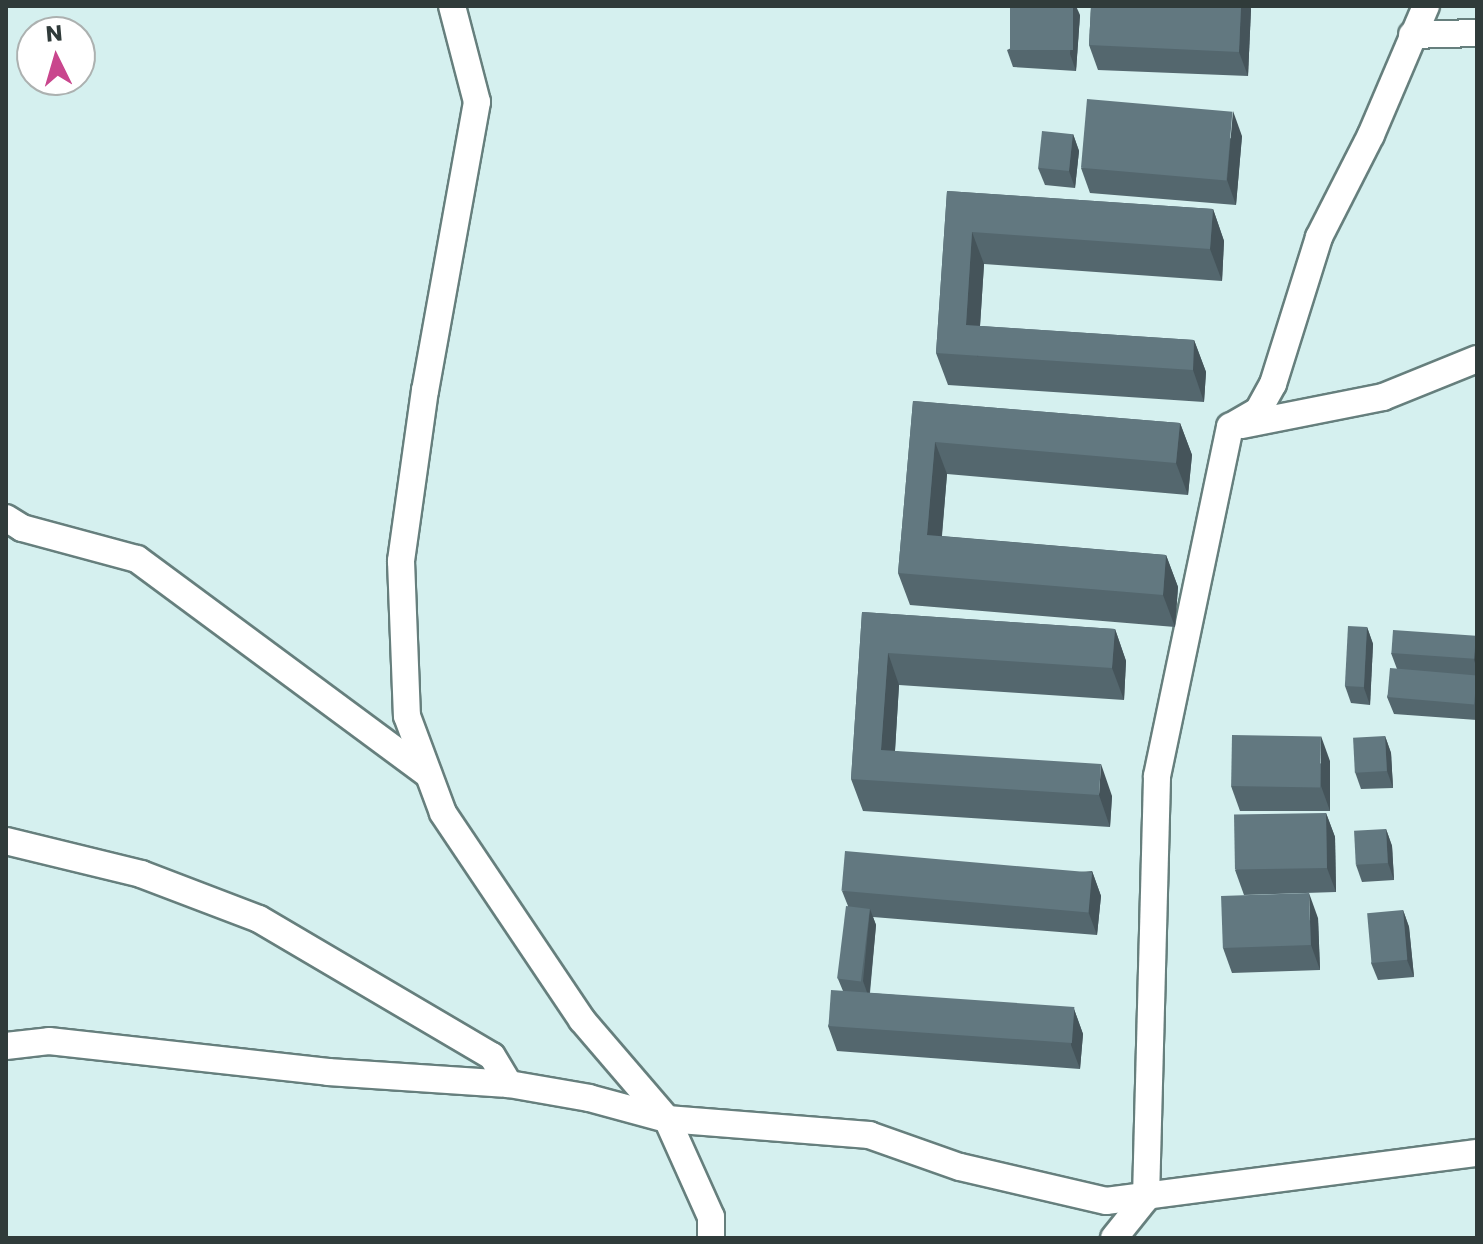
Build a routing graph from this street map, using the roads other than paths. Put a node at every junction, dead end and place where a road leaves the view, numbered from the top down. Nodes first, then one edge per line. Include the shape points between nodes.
1 (452, 6) edge
2 (1426, 6) edge
3 (1477, 33) edge
4 (1412, 35) junction
5 (1477, 359) edge
6 (1230, 427) junction
7 (6, 518) edge
8 (428, 774) junction
9 (6, 841) edge
10 (6, 1046) edge
11 (509, 1084) junction
12 (667, 1119) junction
13 (1477, 1153) edge
14 (1146, 1198) junction
15 (711, 1238) edge
16 (1114, 1238) edge

1 - 8 street via 477,102 425,390 401,561 407,716
2 - 4 street
3 - 4 street
4 - 6 street via 1371,135 1319,237 1273,384 1258,411
5 - 6 street via 1383,397
6 - 14 street via 1157,776
7 - 8 street via 22,528 137,559
8 - 12 street via 443,813 582,1020
9 - 11 street via 141,874 259,919 492,1056
10 - 11 street via 49,1041 328,1072
11 - 12 street
12 - 14 street via 869,1135 960,1167 1106,1201
12 - 15 street via 711,1217
13 - 14 street
14 - 16 street

